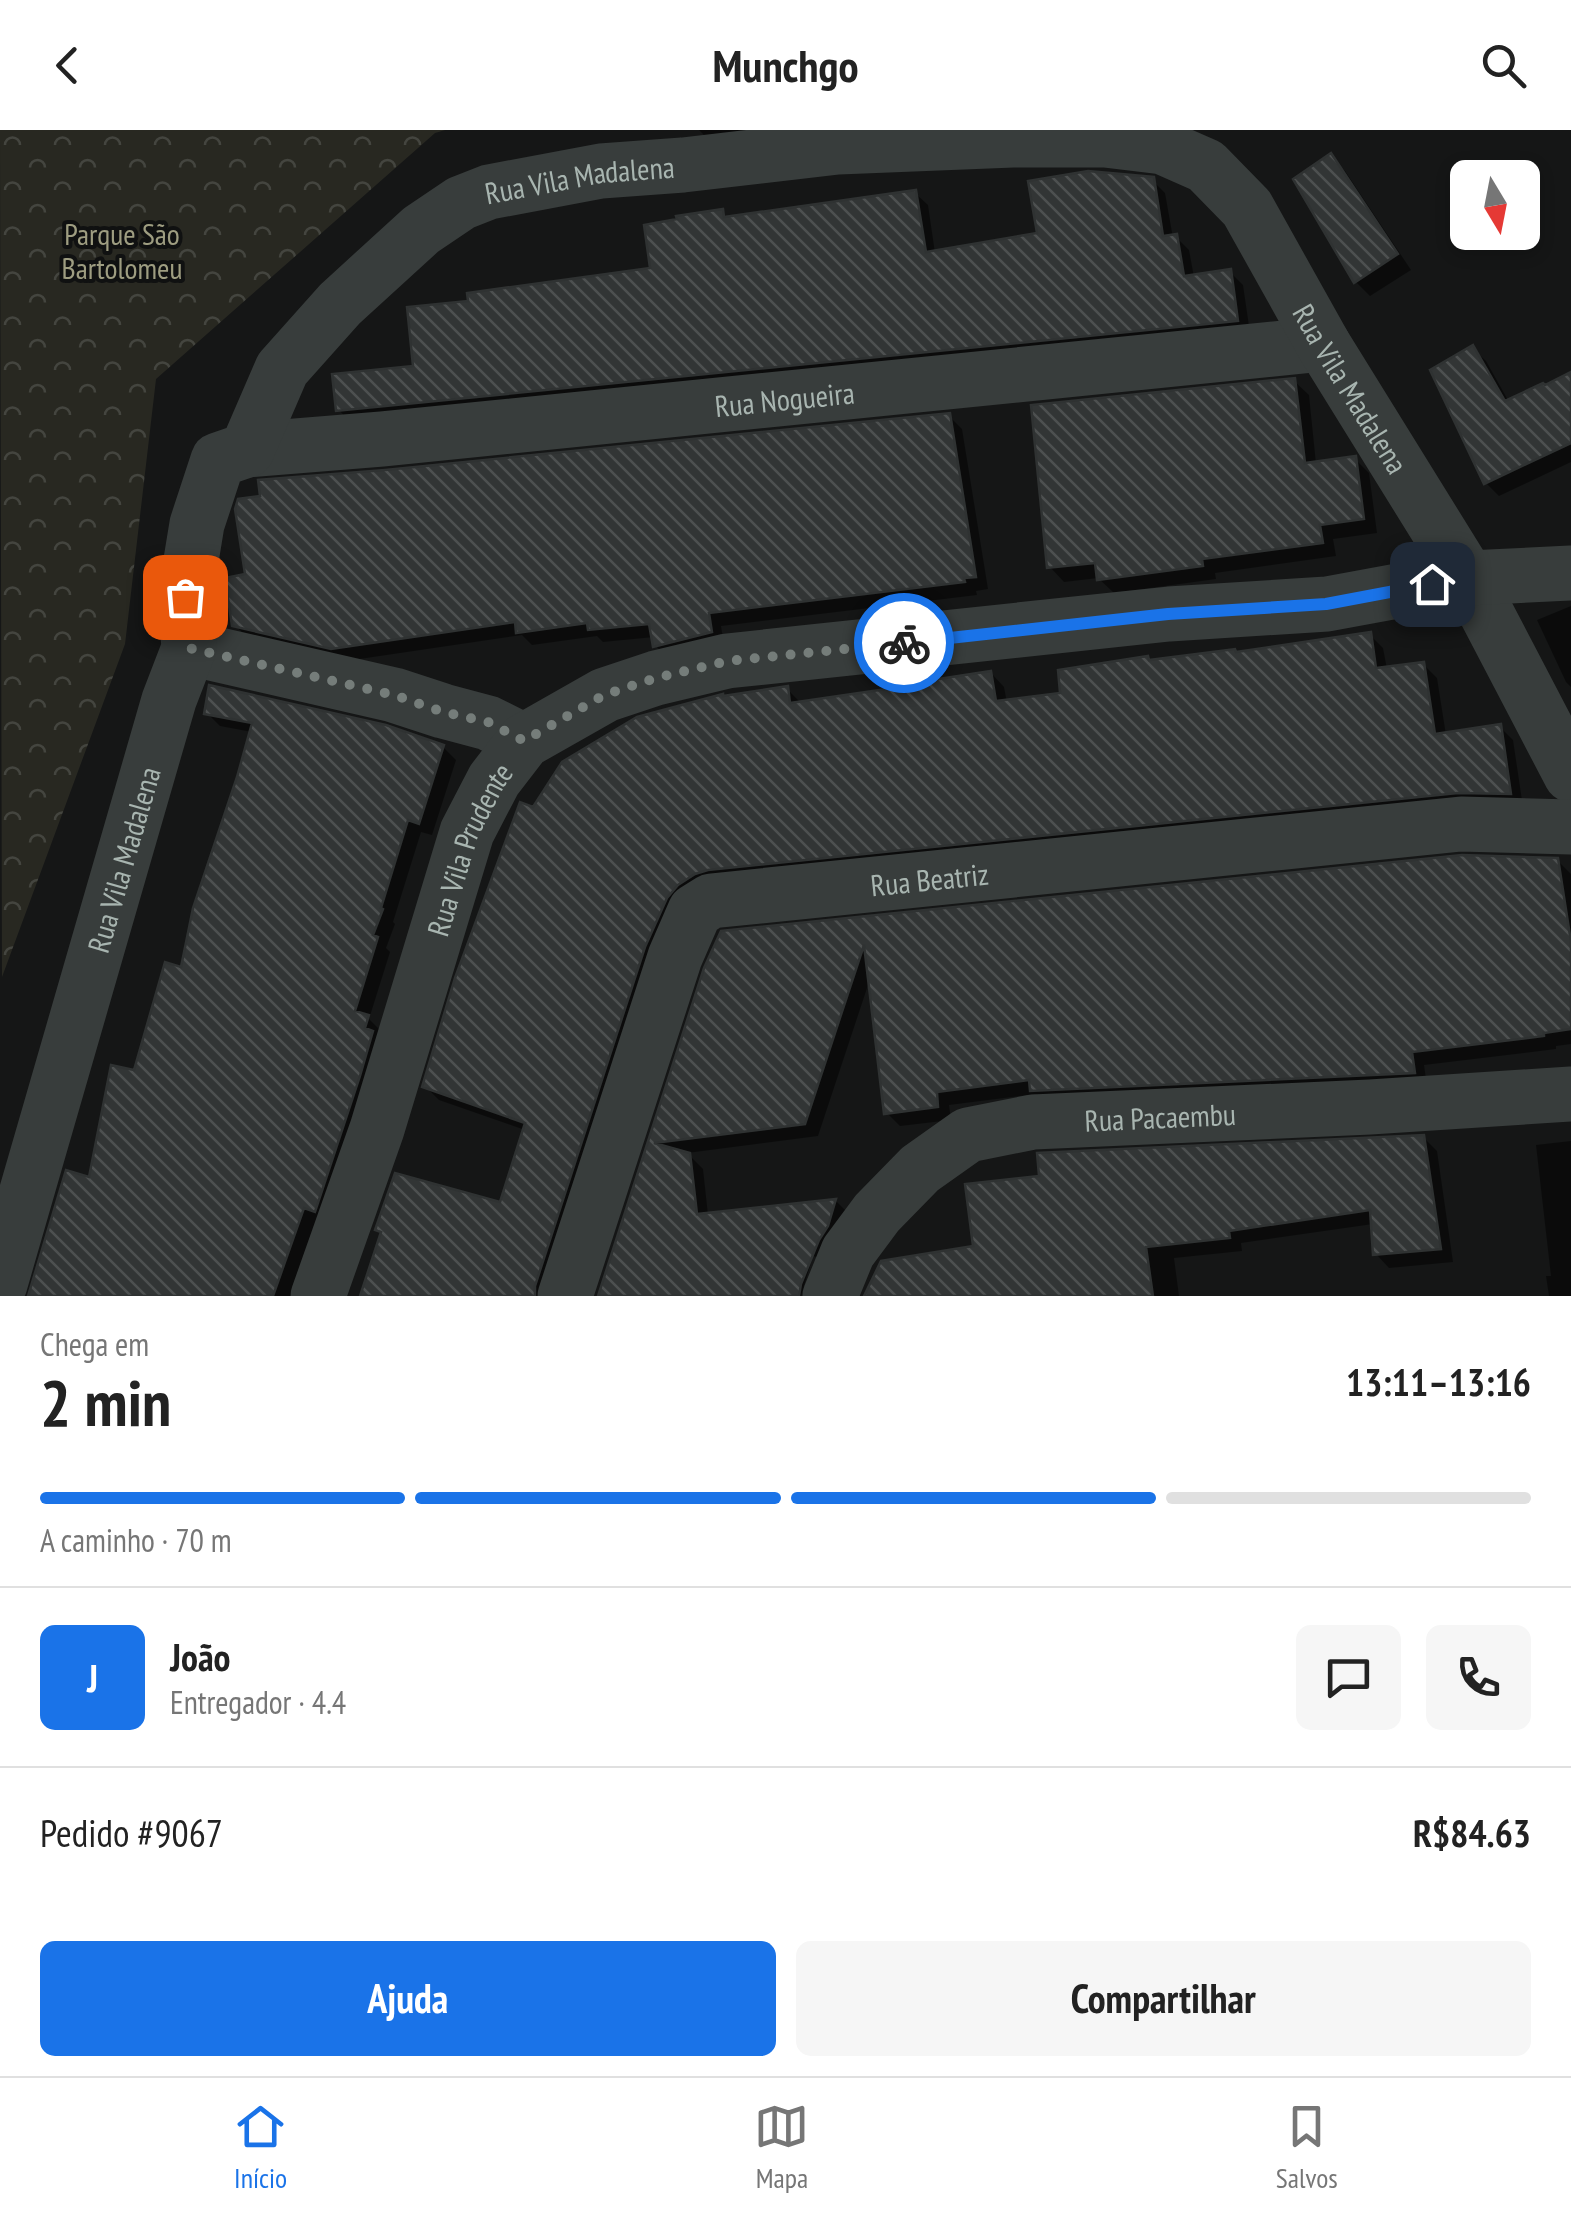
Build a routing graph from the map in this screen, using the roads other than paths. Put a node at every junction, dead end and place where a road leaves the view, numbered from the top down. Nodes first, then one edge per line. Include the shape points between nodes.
1 (1015, 135) edge
2 (607, 151) edge
3 (1324, 344) junction
4 (247, 450) junction
5 (1571, 573) edge
6 (1468, 578) junction
7 (189, 648) junction
8 (524, 741) junction
9 (1571, 774) edge
10 (1571, 827) edge
11 (1571, 1094) edge
12 (0, 1284) edge
13 (318, 1296) edge
14 (564, 1296) edge
15 (830, 1296) edge

1 - 2 street, Rua Vila Madalena via 682,165
1 - 3 street, Rua Vila Madalena via 1162,147 1206,166 1247,208
2 - 4 street, Rua Vila Madalena via 461,203 422,230 340,304 282,369
3 - 4 street, Rua Nogueira
3 - 6 street, Rua Vila Madalena
4 - 7 street, Rua Vila Madalena via 218,460 197,524 185,597
5 - 6 street, Rua Vila Prudente
6 - 8 street, Rua Vila Prudente via 1326,604 1168,614 728,661 604,695
6 - 9 street, Rua Vila Madalena
7 - 8 street via 394,695 488,722
7 - 12 street, Rua Vila Madalena via 168,700
8 - 13 street, Rua Vila Prudente via 467,832 377,1129
10 - 14 street, Rua Beatriz via 1460,824 711,900 695,912 675,957
11 - 15 street, Rua Pacaembu via 1033,1122 968,1135 920,1169 877,1212 848,1252

